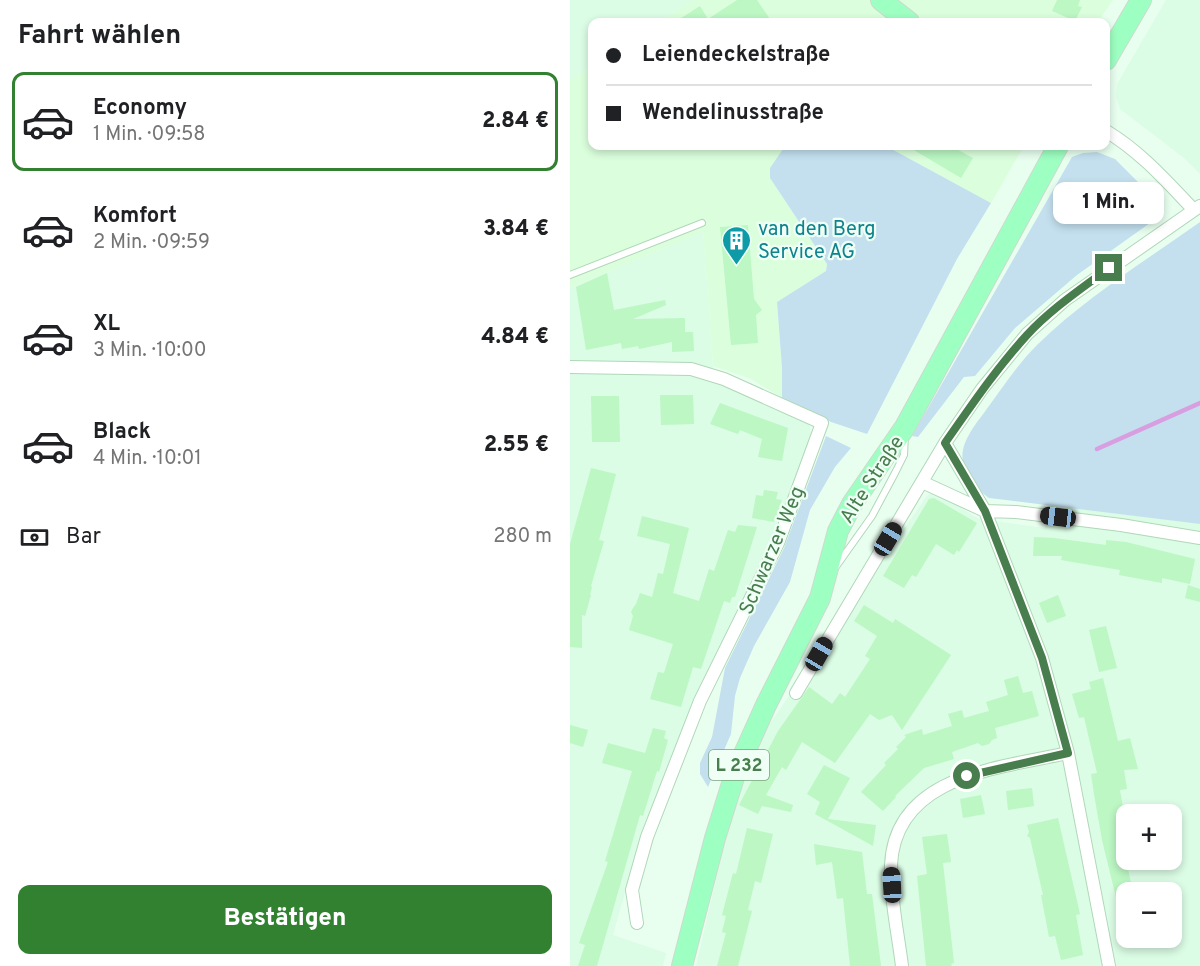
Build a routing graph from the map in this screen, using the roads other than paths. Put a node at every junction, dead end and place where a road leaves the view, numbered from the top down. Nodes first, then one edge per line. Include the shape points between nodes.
1 (881, 0) edge
2 (1141, 0) edge
3 (904, 18) edge
4 (1110, 53) edge
5 (1110, 134) edge
6 (1056, 150) edge
7 (1197, 208) edge
8 (702, 222) dead end
9 (570, 275) edge
10 (570, 367) edge
11 (945, 443) junction
12 (922, 482) junction
13 (985, 511) junction
14 (1200, 538) edge
15 (796, 693) dead end
16 (1068, 753) junction
17 (637, 923) dead end
18 (682, 966) edge
19 (902, 966) edge
20 (1109, 966) edge

1 - 3 main road
2 - 4 main road
5 - 7 street via 1146,160
6 - 18 main road, Alte Straße / L 232 via 905,428 843,520 812,618 735,774
7 - 11 street via 1065,300 1027,334
8 - 9 lane
10 - 17 street, Schwarzer Weg via 691,369 724,379 822,423 778,543 700,701 647,837 632,890
11 - 12 street
11 - 13 street
12 - 13 street
12 - 15 street
13 - 14 street via 1122,525
13 - 16 street via 1042,658
16 - 19 street via 967,776 931,793 906,817 893,849 891,866
16 - 20 street

